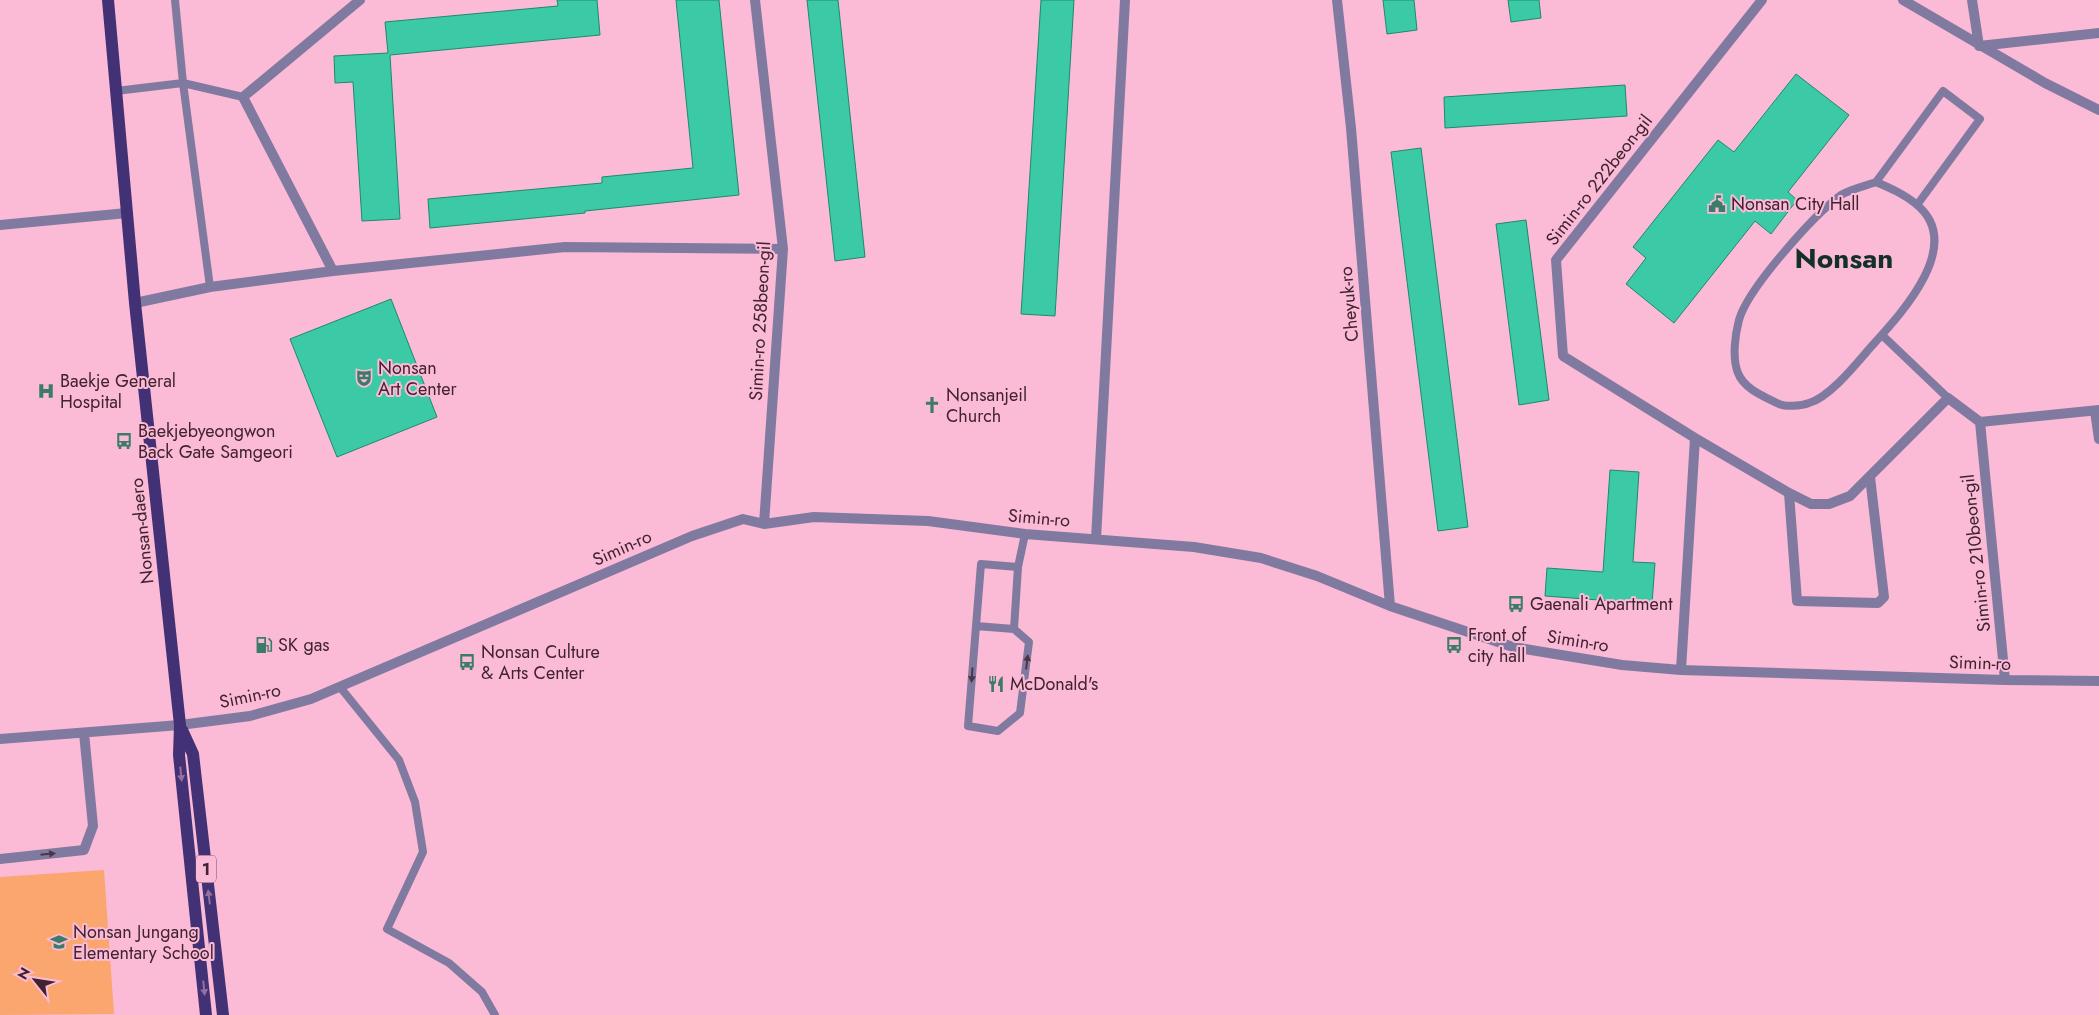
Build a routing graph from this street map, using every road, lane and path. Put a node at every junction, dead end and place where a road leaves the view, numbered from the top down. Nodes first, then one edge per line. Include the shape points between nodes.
1 (108, 0) edge
2 (174, 0) edge
3 (360, 0) edge
4 (755, 0) edge
5 (1125, 0) edge
6 (1337, 0) edge
7 (1762, 0) edge
8 (1903, 0) edge
9 (1972, 0) edge
10 (2099, 33) edge
11 (1979, 46) junction
12 (183, 83) junction
13 (116, 91) junction
14 (242, 97) junction
15 (2099, 110) edge
16 (1876, 182) junction
17 (1917, 205) junction
18 (127, 213) junction
19 (0, 225) edge
20 (783, 249) junction
21 (333, 271) junction
22 (210, 287) junction
23 (135, 303) junction
24 (1882, 335) junction
25 (1948, 398) junction
26 (2097, 410) edge
27 (1980, 422) junction
28 (1694, 438) junction
29 (2099, 438) edge
30 (1870, 477) junction
31 (1788, 493) junction
32 (764, 524) junction
33 (1025, 534) junction
34 (1096, 539) junction
35 (1018, 567) junction
36 (1390, 606) junction
37 (976, 626) junction
38 (1014, 629) junction
39 (1682, 670) junction
40 (2005, 680) junction
41 (2099, 681) edge
42 (340, 687) junction
43 (180, 725) junction
44 (84, 733) junction
45 (0, 739) edge
46 (0, 859) edge
47 (206, 1015) edge
48 (223, 1015) edge
49 (495, 1015) edge

1 - 13 main road, Nonsan-daero / 1
2 - 12 lane
3 - 14 street
4 - 20 street, Simin-ro 258beon-gil
5 - 34 street
6 - 36 street, Cheyuk-ro
7 - 28 street, Simin-ro 222beon-gil via 1556,260 1564,356
8 - 11 street
9 - 11 street
10 - 11 street
11 - 15 street
12 - 13 lane
12 - 14 lane
12 - 22 lane
13 - 18 main road, Nonsan-daero / 1
14 - 21 street
16 - 17 lane
16 - 17 lane via 1943,91 1980,119
16 - 24 lane via 1843,194 1814,218 1754,290 1739,319 1735,348 1738,373 1755,392 1783,406 1810,403 1835,386
17 - 24 lane via 1929,219 1935,244 1926,276 1906,308
18 - 19 street
18 - 23 main road, Nonsan-daero / 1
20 - 21 street via 565,247
20 - 32 street, Simin-ro 258beon-gil
21 - 22 street
22 - 23 street
23 - 43 main road, Nonsan-daero / 1
24 - 25 lane
25 - 27 street
25 - 30 street
26 - 27 street
26 - 29 street
27 - 40 street, Simin-ro 210beon-gil
28 - 31 street
28 - 39 street
30 - 31 street via 1850,496 1829,504 1811,504
30 - 31 street via 1884,596 1878,603 1797,601
32 - 33 street, Simin-ro via 814,517 928,521
32 - 42 street, Simin-ro via 742,519 692,536
33 - 34 street, Simin-ro
33 - 35 lane
34 - 36 street, Simin-ro via 1194,547 1261,558 1317,576
35 - 37 lane via 981,564
35 - 38 lane
36 - 39 street, Simin-ro via 1513,647 1622,665
37 - 38 lane
37 -> 38 lane via 968,726 998,731 1020,713 1029,642
39 - 40 street, Simin-ro
40 - 41 street, Simin-ro
42 - 43 street, Simin-ro via 311,699 250,716
42 - 49 lane via 399,760 415,802 423,852 387,929 449,963 482,992
43 - 44 street, Simin-ro
43 -> 47 main road, Nonsan-daero / 1 via 179,755
48 -> 43 main road, Nonsan-daero / 1 via 193,754
44 - 45 street, Simin-ro
46 -> 44 street via 84,850 94,826

